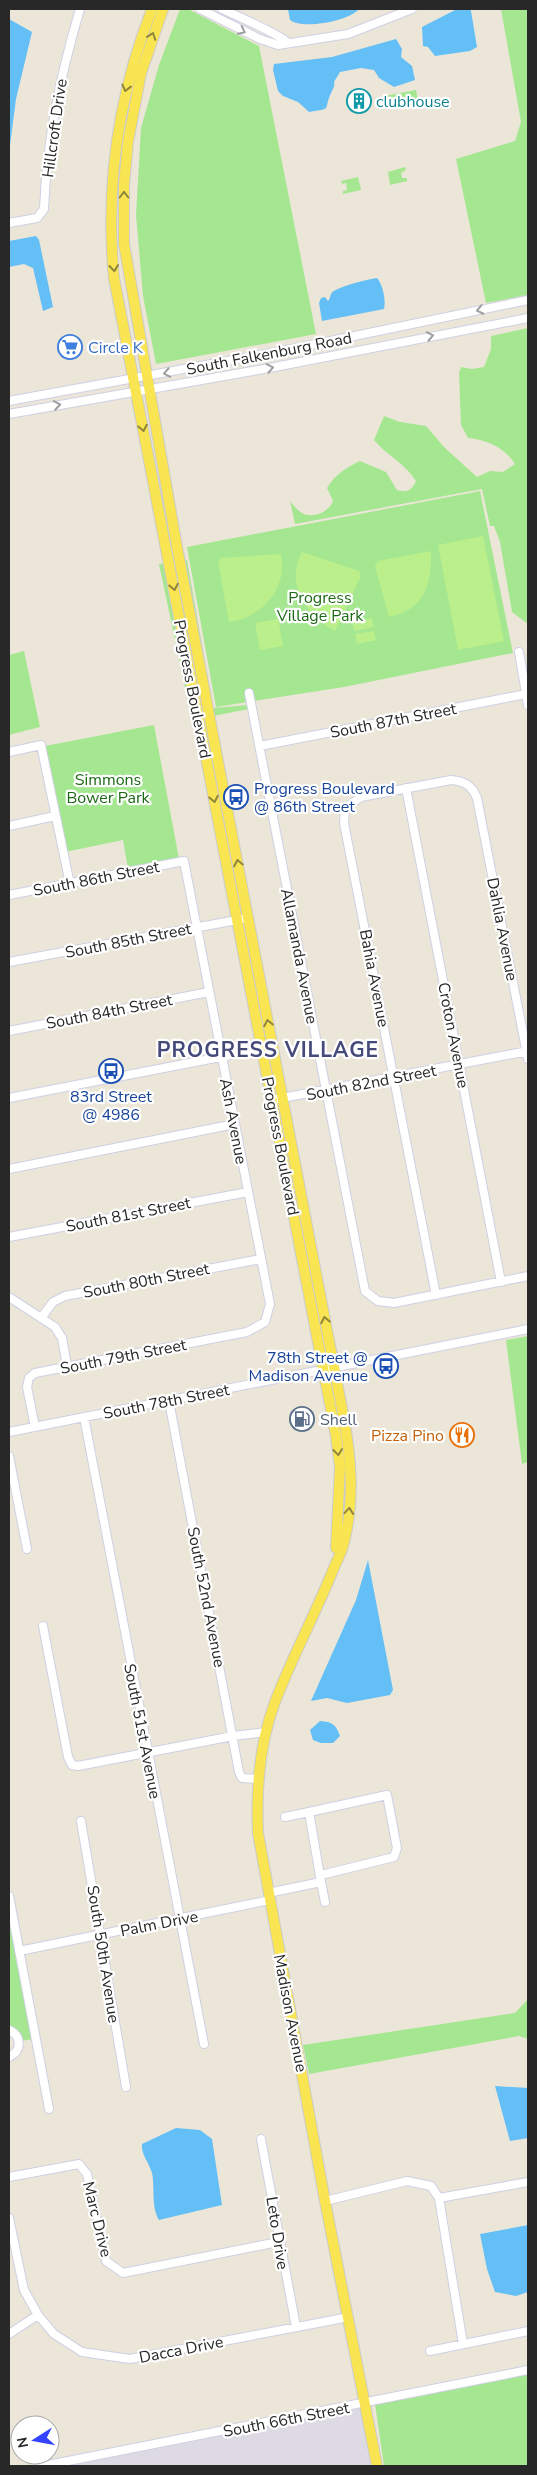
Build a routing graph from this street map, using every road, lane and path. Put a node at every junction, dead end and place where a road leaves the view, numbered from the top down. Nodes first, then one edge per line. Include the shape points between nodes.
1 (80, 9) edge
2 (152, 9) edge
3 (163, 9) edge
4 (200, 9) edge
5 (222, 9) edge
6 (412, 9) edge
7 (287, 42) junction
8 (9, 223) edge
9 (528, 300) edge
10 (528, 318) edge
11 (147, 376) junction
12 (134, 378) junction
13 (150, 390) junction
14 (136, 392) junction
15 (9, 400) edge
16 (9, 414) edge
17 (179, 617) junction
18 (519, 652) dead end
19 (248, 693) dead end
20 (526, 694) junction
21 (207, 702) junction
22 (528, 704) edge
23 (200, 723) junction
24 (260, 746) junction
25 (9, 752) edge
26 (221, 778) junction
27 (210, 780) junction
28 (406, 788) junction
29 (56, 816) junction
30 (9, 826) edge
31 (184, 861) joint
32 (70, 884) junction
33 (9, 896) edge
34 (243, 919) junction
35 (197, 927) junction
36 (9, 962) edge
37 (209, 992) junction
38 (9, 1031) edge
39 (273, 1046) junction
40 (262, 1049) junction
41 (528, 1054) edge
42 (222, 1057) junction
43 (460, 1065) junction
44 (394, 1077) junction
45 (326, 1090) junction
46 (9, 1098) edge
47 (278, 1099) junction
48 (235, 1124) junction
49 (9, 1169) edge
50 (248, 1192) junction
51 (309, 1234) junction
52 (298, 1236) junction
53 (9, 1237) edge
54 (261, 1259) junction
55 (528, 1276) edge
56 (501, 1282) junction
57 (436, 1295) junction
58 (9, 1297) edge
59 (41, 1318) junction
60 (265, 1322) joint
61 (528, 1329) edge
62 (67, 1366) junction
63 (329, 1369) junction
64 (169, 1401) junction
65 (84, 1417) junction
66 (35, 1426) junction
67 (9, 1432) edge
68 (9, 1456) edge
69 (27, 1549) dead end
70 (43, 1626) dead end
71 (266, 1732) junction
72 (233, 1736) junction
73 (148, 1753) junction
74 (258, 1779) junction
75 (309, 1812) junction
76 (285, 1816) dead end
77 (81, 1821) dead end
78 (321, 1879) junction
79 (9, 1896) edge
80 (269, 1897) junction
81 (325, 1902) dead end
82 (179, 1919) junction
83 (101, 1934) junction
84 (19, 1951) junction
85 (9, 2030) edge
86 (204, 2044) dead end
87 (9, 2057) edge
88 (126, 2087) dead end
89 (49, 2109) dead end
90 (261, 2139) dead end
91 (9, 2177) edge
92 (528, 2182) edge
93 (439, 2198) junction
94 (325, 2201) junction
95 (9, 2218) edge
96 (278, 2242) junction
97 (12, 2254) edge
98 (38, 2315) junction
99 (349, 2317) junction
100 (296, 2327) junction
101 (528, 2331) edge
102 (9, 2334) edge
103 (463, 2344) junction
104 (430, 2351) dead end
105 (528, 2370) edge
106 (364, 2403) junction
107 (43, 2466) edge
108 (377, 2466) edge

1 - 8 street, Hillcroft Drive via 53,114 44,209 37,218
2 -> 12 main road, Progress Boulevard via 130,70 111,188 114,278
11 -> 3 main road, Progress Boulevard via 124,244 124,184 137,92 150,40
4 -> 7 street via 260,39 278,45
5 - 7 street via 281,36
6 - 7 street via 348,34
9 -> 11 street, South Falkenburg Road
13 -> 10 street, South Falkenburg Road
11 - 12 street, South Falkenburg Road
11 - 13 main road, Progress Boulevard
12 - 14 main road, Progress Boulevard
12 - 15 street, South Falkenburg Road
13 - 14 street, South Falkenburg Road
13 - 21 main road, Progress Boulevard
16 -> 14 street, South Falkenburg Road
14 -> 17 main road, Progress Boulevard
17 - 21 main road via 186,631 199,695
17 - 23 main road, Progress Boulevard
18 - 20 street
19 - 24 street, Allamanda Avenue
20 - 22 street
20 - 24 street, South 87th Street
21 - 23 main road via 202,705
21 - 26 main road, Progress Boulevard
23 - 27 main road, Progress Boulevard
24 - 45 street, Allamanda Avenue
25 - 29 street via 42,745
26 - 27 main road
34 -> 26 main road, Progress Boulevard
27 -> 34 main road, Progress Boulevard
28 - 41 street, Dahlia Avenue via 461,781 469,785 477,798
28 - 43 street, Croton Avenue
28 - 44 street, Bahia Avenue via 361,797 345,808 344,823
29 - 30 street
29 - 32 street
31 - 32 street, South 86th Street
31 - 35 street, Ash Avenue
32 - 33 street, South 86th Street
34 - 35 street, South 85th Street
39 -> 34 main road, Progress Boulevard
34 - 40 main road, Progress Boulevard
35 - 36 street, South 85th Street
35 - 37 street, Ash Avenue
37 - 38 street, South 84th Street
37 - 42 street, Ash Avenue
39 - 40 street
39 - 47 main road, Progress Boulevard
40 - 42 street
40 - 47 main road, Progress Boulevard
41 - 43 street, South 82nd Street
42 - 46 street
42 - 48 street, Ash Avenue
43 - 44 street, South 82nd Street
43 - 56 street, Croton Avenue
44 - 45 street, South 82nd Street
44 - 57 street, Bahia Avenue
45 - 47 street, South 82nd Street
45 - 57 street, Allamanda Avenue via 365,1290 378,1301 394,1303
47 - 51 main road, Progress Boulevard
47 - 52 main road, Progress Boulevard
48 - 49 street
48 - 50 street, Ash Avenue
50 - 53 street, South 81st Street
50 - 54 street, Ash Avenue
51 - 52 main road
63 -> 51 main road, Progress Boulevard
52 - 63 main road, Progress Boulevard
54 - 59 street, South 80th Street via 65,1296 53,1302
54 - 60 street, Ash Avenue via 270,1304
55 - 56 street
56 - 57 street
58 - 59 street
59 - 62 street via 55,1327 62,1338
60 - 62 street, South 79th Street via 247,1332
61 - 63 street, South 78th Street
62 - 66 street, South 79th Street via 35,1373 29,1378 27,1387
63 - 64 street, South 78th Street
63 - 71 main road, Madison Avenue via 340,1467 339,1528 333,1570 275,1701
64 - 65 street, South 78th Street
64 - 72 street, South 52nd Avenue
65 - 66 street, South 78th Street
65 - 73 street, South 51st Avenue
66 - 67 street, South 78th Street
68 - 69 street
70 - 73 street via 72,1765
71 - 72 street
71 - 74 main road, Madison Avenue
72 - 73 street
72 - 74 street, South 52nd Avenue via 240,1775
73 - 82 street, South 51st Avenue
74 - 80 main road, Madison Avenue via 258,1833
75 - 76 street
75 - 78 street
75 - 78 street, Palm Drive via 387,1795 395,1836 397,1851 392,1859
77 - 83 street, South 50th Avenue
78 - 80 street, Palm Drive
78 - 81 street
79 - 84 street
80 - 82 street, Palm Drive
80 - 94 main road, Madison Avenue
82 - 83 street, Palm Drive
82 - 86 street, South 51st Avenue
83 - 84 street, Palm Drive
83 - 88 street, South 50th Avenue
84 - 89 street
85 - 87 street via 16,2034 19,2043 17,2052
90 - 96 street, Leto Drive
91 - 96 street, Marc Drive via 79,2164 87,2174 106,2261 123,2273
92 - 93 street
93 - 94 street via 431,2186 407,2181
93 - 103 street
94 - 99 main road, Madison Avenue
95 - 97 street, Dacca Drive
96 - 100 street, Leto Drive
97 - 98 street, Dacca Drive via 24,2290
98 - 100 street, Dacca Drive via 54,2334 82,2352 130,2359
98 - 102 street
99 - 100 street, Dacca Drive
99 - 106 main road, Madison Avenue
101 - 103 street
103 - 104 street
105 - 106 street, South 66th Street
106 - 107 street, South 66th Street
106 - 108 main road, Madison Avenue

